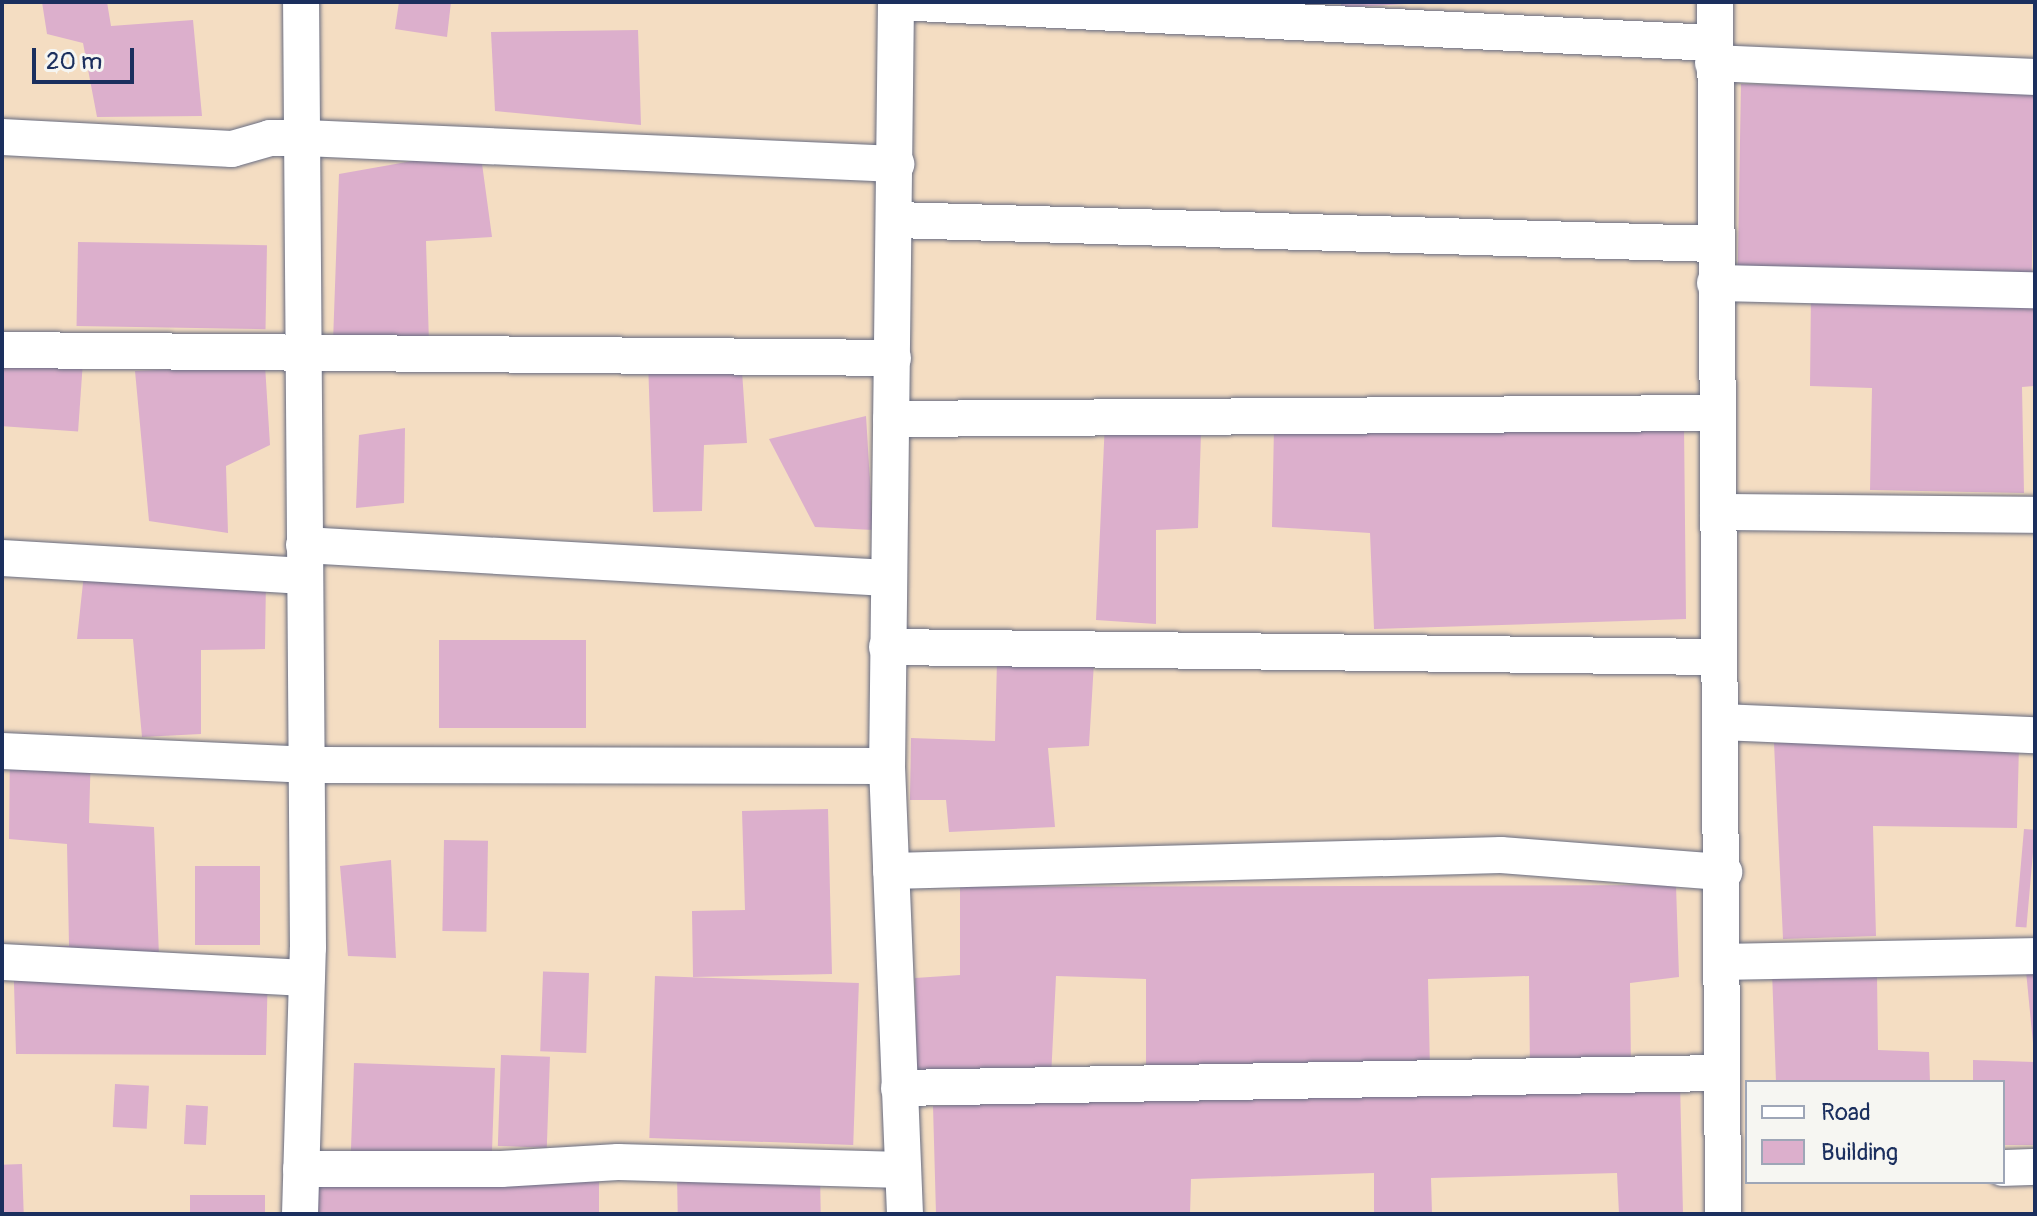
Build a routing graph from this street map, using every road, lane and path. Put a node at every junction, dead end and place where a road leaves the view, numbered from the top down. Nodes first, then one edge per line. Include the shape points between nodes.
1 (301, 2) edge
2 (896, 2) edge
3 (1715, 2) edge
4 (1712, 53) junction
5 (2035, 77) edge
6 (2, 137) edge
7 (305, 138) junction
8 (896, 164) junction
9 (896, 220) junction
10 (1714, 244) junction
11 (1715, 283) junction
12 (2035, 290) edge
13 (302, 349) junction
14 (2, 350) edge
15 (893, 358) junction
16 (1717, 413) junction
17 (891, 419) junction
18 (1718, 512) junction
19 (2035, 515) edge
20 (2, 558) edge
21 (304, 560) junction
22 (887, 578) junction
23 (887, 647) junction
24 (1719, 657) junction
25 (1721, 722) junction
26 (2035, 735) edge
27 (2, 751) edge
28 (306, 765) junction
29 (887, 766) junction
30 (891, 871) junction
31 (1724, 872) junction
32 (2035, 956) edge
33 (2, 962) edge
34 (1724, 962) junction
35 (307, 978) junction
36 (1721, 1073) junction
37 (899, 1088) junction
38 (2035, 1167) edge
39 (2005, 1168) edge
40 (301, 1169) junction
41 (903, 1170) junction
42 (1735, 1171) edge
43 (300, 1214) edge
44 (905, 1214) edge
45 (1723, 1214) edge

1 - 7 street
2 - 4 street
2 - 8 street
3 - 4 street
4 - 5 street
4 - 10 street
6 - 7 street via 232,149 270,138
7 - 8 street
7 - 13 street
8 - 9 street
9 - 10 street
9 - 15 street
10 - 11 street
11 - 12 street
11 - 16 street
13 - 14 street
13 - 15 street
13 - 21 street
15 - 17 street
16 - 17 street
16 - 18 street
17 - 22 street
18 - 19 street
18 - 24 street
20 - 21 street
21 - 22 street
21 - 28 street
22 - 23 street
23 - 24 street
23 - 29 street
24 - 25 street
25 - 26 street
25 - 31 street
27 - 28 street
28 - 29 street
28 - 35 street
29 - 30 street
30 - 31 street via 1501,855
30 - 37 street
31 - 34 street
32 - 34 street
33 - 35 street
34 - 36 street
35 - 40 street
36 - 37 street
36 - 42 street
37 - 41 street
38 - 39 street
40 - 41 street via 501,1169 618,1162
40 - 43 street
41 - 44 street
42 - 45 street

